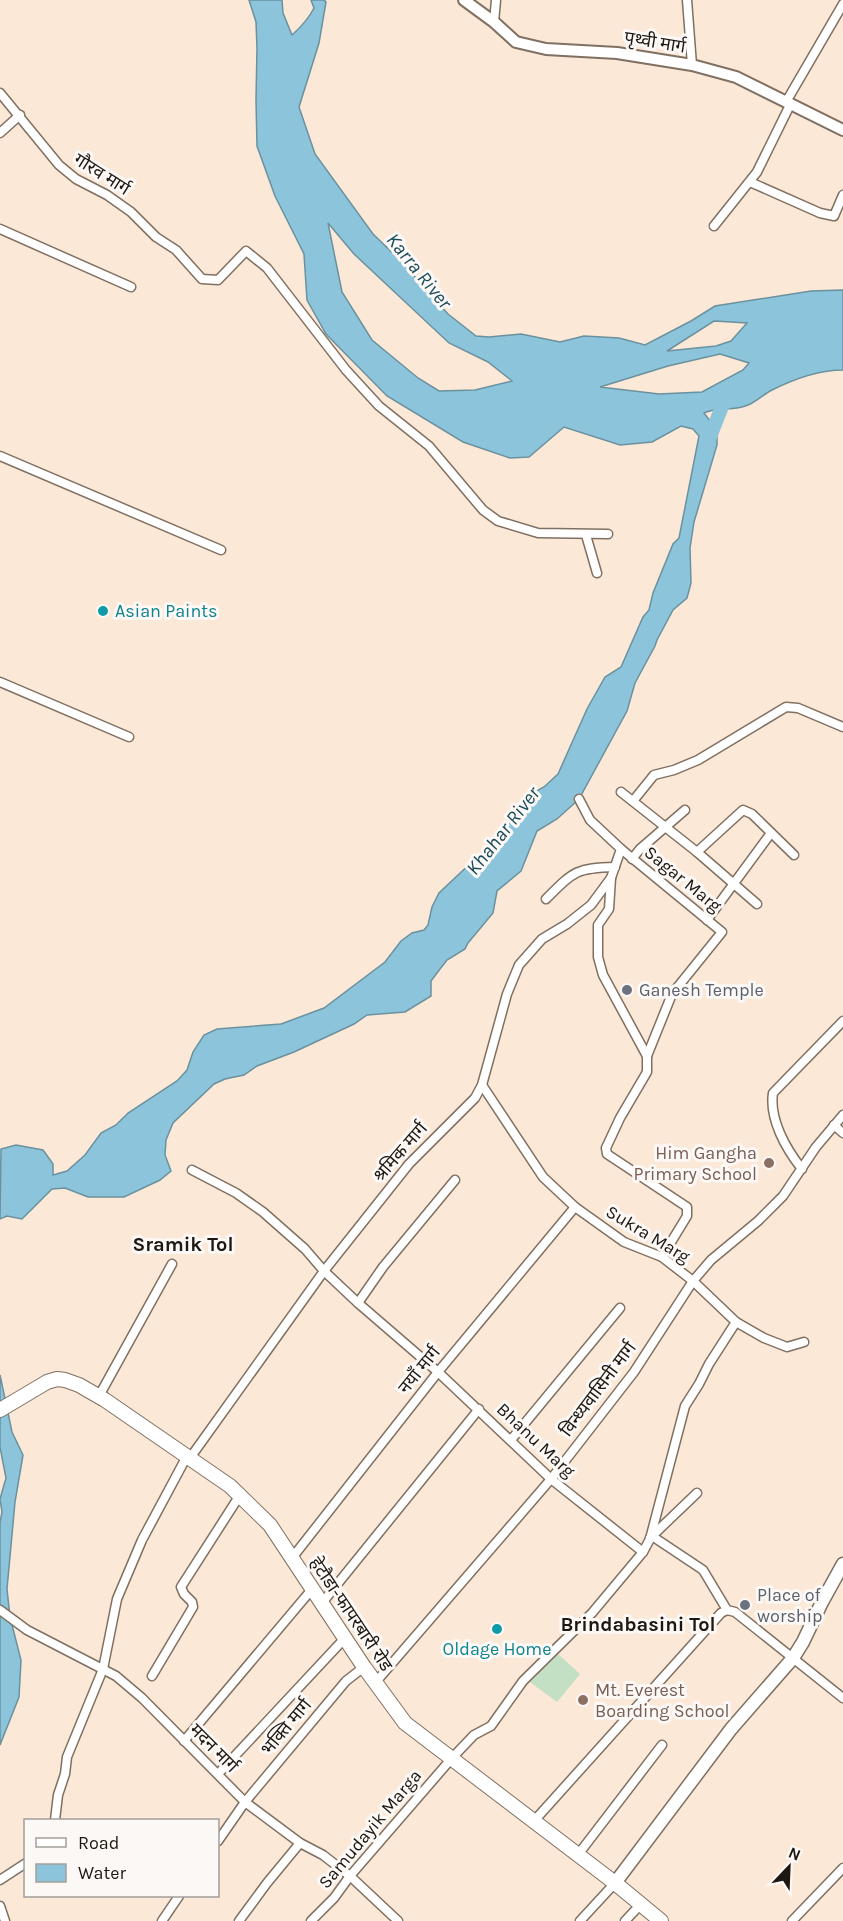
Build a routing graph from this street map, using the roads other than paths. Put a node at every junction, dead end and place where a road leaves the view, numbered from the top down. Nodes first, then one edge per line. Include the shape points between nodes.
1 (464, 0) edge
2 (496, 0) edge
3 (687, 0) edge
4 (843, 4) edge
5 (840, 16) edge
6 (494, 22) junction
7 (692, 65) junction
8 (0, 93) edge
9 (788, 103) junction
10 (20, 115) junction
11 (843, 130) edge
12 (0, 133) edge
13 (750, 182) junction
14 (843, 195) edge
15 (714, 226) dead end
16 (0, 230) edge
17 (131, 287) dead end
18 (0, 456) edge
19 (608, 534) dead end
20 (586, 535) junction
21 (221, 550) dead end
22 (597, 573) dead end
23 (0, 682) edge
24 (843, 727) edge
25 (129, 738) dead end
26 (621, 792) dead end
27 (579, 799) dead end
28 (633, 801) junction
29 (685, 810) dead end
30 (665, 827) junction
31 (771, 833) junction
32 (621, 849) junction
33 (697, 852) junction
34 (794, 855) dead end
35 (632, 859) junction
36 (615, 867) junction
37 (611, 878) junction
38 (734, 884) junction
39 (546, 899) dead end
40 (757, 904) dead end
41 (707, 920) junction
42 (843, 1021) edge
43 (647, 1056) junction
44 (482, 1084) junction
45 (843, 1114) edge
46 (834, 1125) junction
47 (843, 1133) edge
48 (802, 1169) junction
49 (192, 1170) dead end
50 (455, 1180) dead end
51 (575, 1207) junction
52 (662, 1257) junction
53 (172, 1264) dead end
54 (324, 1271) junction
55 (693, 1281) junction
56 (357, 1303) junction
57 (620, 1308) dead end
58 (736, 1322) junction
59 (804, 1342) dead end
60 (438, 1372) junction
61 (99, 1396) junction
62 (478, 1409) junction
63 (0, 1410) edge
64 (511, 1440) junction
65 (188, 1457) junction
66 (551, 1479) junction
67 (697, 1493) dead end
68 (240, 1495) junction
69 (651, 1538) junction
70 (643, 1552) junction
71 (292, 1558) junction
72 (843, 1564) edge
73 (313, 1588) junction
74 (322, 1603) junction
75 (0, 1610) edge
76 (727, 1610) junction
77 (345, 1638) junction
78 (793, 1658) junction
79 (363, 1667) junction
80 (103, 1669) junction
81 (152, 1676) dead end
82 (375, 1683) junction
83 (843, 1698) edge
84 (184, 1741) junction
85 (662, 1745) dead end
86 (452, 1758) junction
87 (218, 1774) junction
88 (245, 1802) junction
89 (55, 1819) edge
90 (534, 1821) junction
91 (219, 1840) edge
92 (300, 1843) junction
93 (577, 1856) junction
94 (24, 1864) edge
95 (843, 1868) edge
96 (350, 1876) junction
97 (0, 1880) edge
98 (615, 1883) junction
99 (178, 1897) edge
100 (641, 1904) junction
101 (0, 1906) edge
102 (5, 1921) edge
103 (162, 1921) edge
104 (239, 1921) edge
105 (311, 1921) edge
106 (398, 1921) edge
107 (580, 1921) edge
108 (625, 1921) edge
109 (661, 1921) edge
110 (792, 1921) edge

1 - 6 street, पृथ्वी मार्ग
2 - 6 street
3 - 7 street
4 - 5 street
5 - 9 street
6 - 7 street, पृथ्वी मार्ग via 516,42 546,49 617,53
7 - 9 street, पृथ्वी मार्ग via 736,77
8 - 10 street, गौरव मार्ग
9 - 11 street, पृथ्वी मार्ग
9 - 13 street
10 - 12 street
10 - 20 street, गौरव मार्ग via 59,165 131,212 176,250 202,279 218,280 246,251 267,268 346,370 379,405 429,446 483,510 498,521 538,533
13 - 14 street via 834,216
13 - 15 street
16 - 17 street
18 - 21 street
19 - 20 street
20 - 22 street
23 - 25 street
24 - 28 street via 798,708 786,707 698,760 654,775
26 - 28 street
27 - 32 street, Sagar Marg via 590,819
28 - 30 street
29 - 30 street
30 - 33 street
30 - 35 street
31 - 33 street via 743,810
31 - 34 street
31 - 38 street
32 - 35 street, Sagar Marg
32 - 36 street, श्रमिक मार्ग
33 - 38 street
35 - 41 street, Sagar Marg
36 - 37 street, श्रमिक मार्ग
36 - 39 street via 587,868 569,876
37 - 43 street via 609,909 598,925 598,957 603,975
37 - 44 street, श्रमिक मार्ग via 591,905 542,939 519,965
38 - 40 street
38 - 41 street
41 - 43 street, Sagar Marg via 722,932 672,994
42 - 48 street via 773,1093 774,1116 791,1156
43 - 52 street via 647,1072 606,1148 608,1155 687,1207 687,1216
44 - 51 street, Sukra Marg via 543,1177
44 - 54 street, श्रमिक मार्ग via 475,1098 409,1164
45 - 46 street, विन्ध्यवासिनी मार्ग
46 - 47 street
46 - 48 street, विन्ध्यवासिनी मार्ग
48 - 55 street, विन्ध्यवासिनी मार्ग via 783,1197 711,1260
49 - 54 street, Bhanu Marg via 263,1212
50 - 56 street
51 - 52 street, Sukra Marg via 624,1242
51 - 60 street, नयाँ मार्ग
52 - 55 street, Sukra Marg
53 - 61 street
54 - 56 street, Bhanu Marg
54 - 65 street, श्रमिक मार्ग
55 - 58 street, Sukra Marg
55 - 66 street, विन्ध्यवासिनी मार्ग via 634,1372
56 - 60 street, Bhanu Marg
57 - 64 street
58 - 59 street, Sukra Marg via 787,1347
58 - 69 street via 685,1406
60 - 62 street, Bhanu Marg
60 - 71 street, नयाँ मार्ग
61 - 63 highway, हेटौडा-फापरबारी रोड via 80,1385 57,1379
61 - 65 highway, हेटौडा-फापरबारी रोड
62 - 64 street, Bhanu Marg
62 - 74 street
64 - 66 street, Bhanu Marg
65 - 68 highway, हेटौडा-फापरबारी रोड
65 - 80 street, श्रमिक मार्ग via 142,1540 117,1599
66 - 70 street, Bhanu Marg
66 - 82 street, विन्ध्यवासिनी मार्ग
67 - 69 street
68 - 71 highway, हेटौडा-फापरबारी रोड via 270,1525
68 - 81 street via 181,1587 193,1607
69 - 70 street
69 - 76 street via 703,1570
70 - 86 street via 592,1613 523,1681 491,1726 474,1735
71 - 73 highway, हेटौडा-फापरबारी रोड
72 - 78 main road
73 - 74 highway, हेटौडा-फापरबारी रोड
73 - 84 street
74 - 77 highway, हेटौडा-फापरबारी रोड
75 - 80 street, मदन मार्ग via 27,1630
76 - 78 street via 735,1612
76 - 90 street
77 - 79 highway, हेटौडा-फापरबारी रोड
77 - 87 street
78 - 83 street
78 - 98 main road via 731,1728
79 - 82 highway, हेटौडा-फापरबारी रोड
79 - 88 street, भक्ति मार्ग
80 - 84 street, मदन मार्ग via 142,1698
80 - 89 street, श्रमिक मार्ग via 67,1757
82 - 86 highway, हेटौडा-फापरबारी रोड via 405,1723
84 - 87 street, मदन मार्ग
85 - 93 street
86 - 90 highway, हेटौडा-फापरबारी रोड
86 - 96 street, Samudayik Marga
87 - 88 street, मदन मार्ग
88 - 91 street, भक्ति मार्ग
88 - 92 street, मदन मार्ग
90 - 93 highway, हेटौडा-फापरबारी रोड
92 - 96 street, मदन मार्ग
92 - 104 street
93 - 98 highway, हेटौडा-फापरबारी रोड
94 - 97 street
95 - 110 street
96 - 105 street, Samudayik Marga
96 - 106 street, मदन मार्ग
98 - 100 highway, हेटौडा-फापरबारी रोड
98 - 107 street
99 - 103 street
100 - 108 street
100 - 109 highway, हेटौडा-फापरबारी रोड
101 - 102 street

